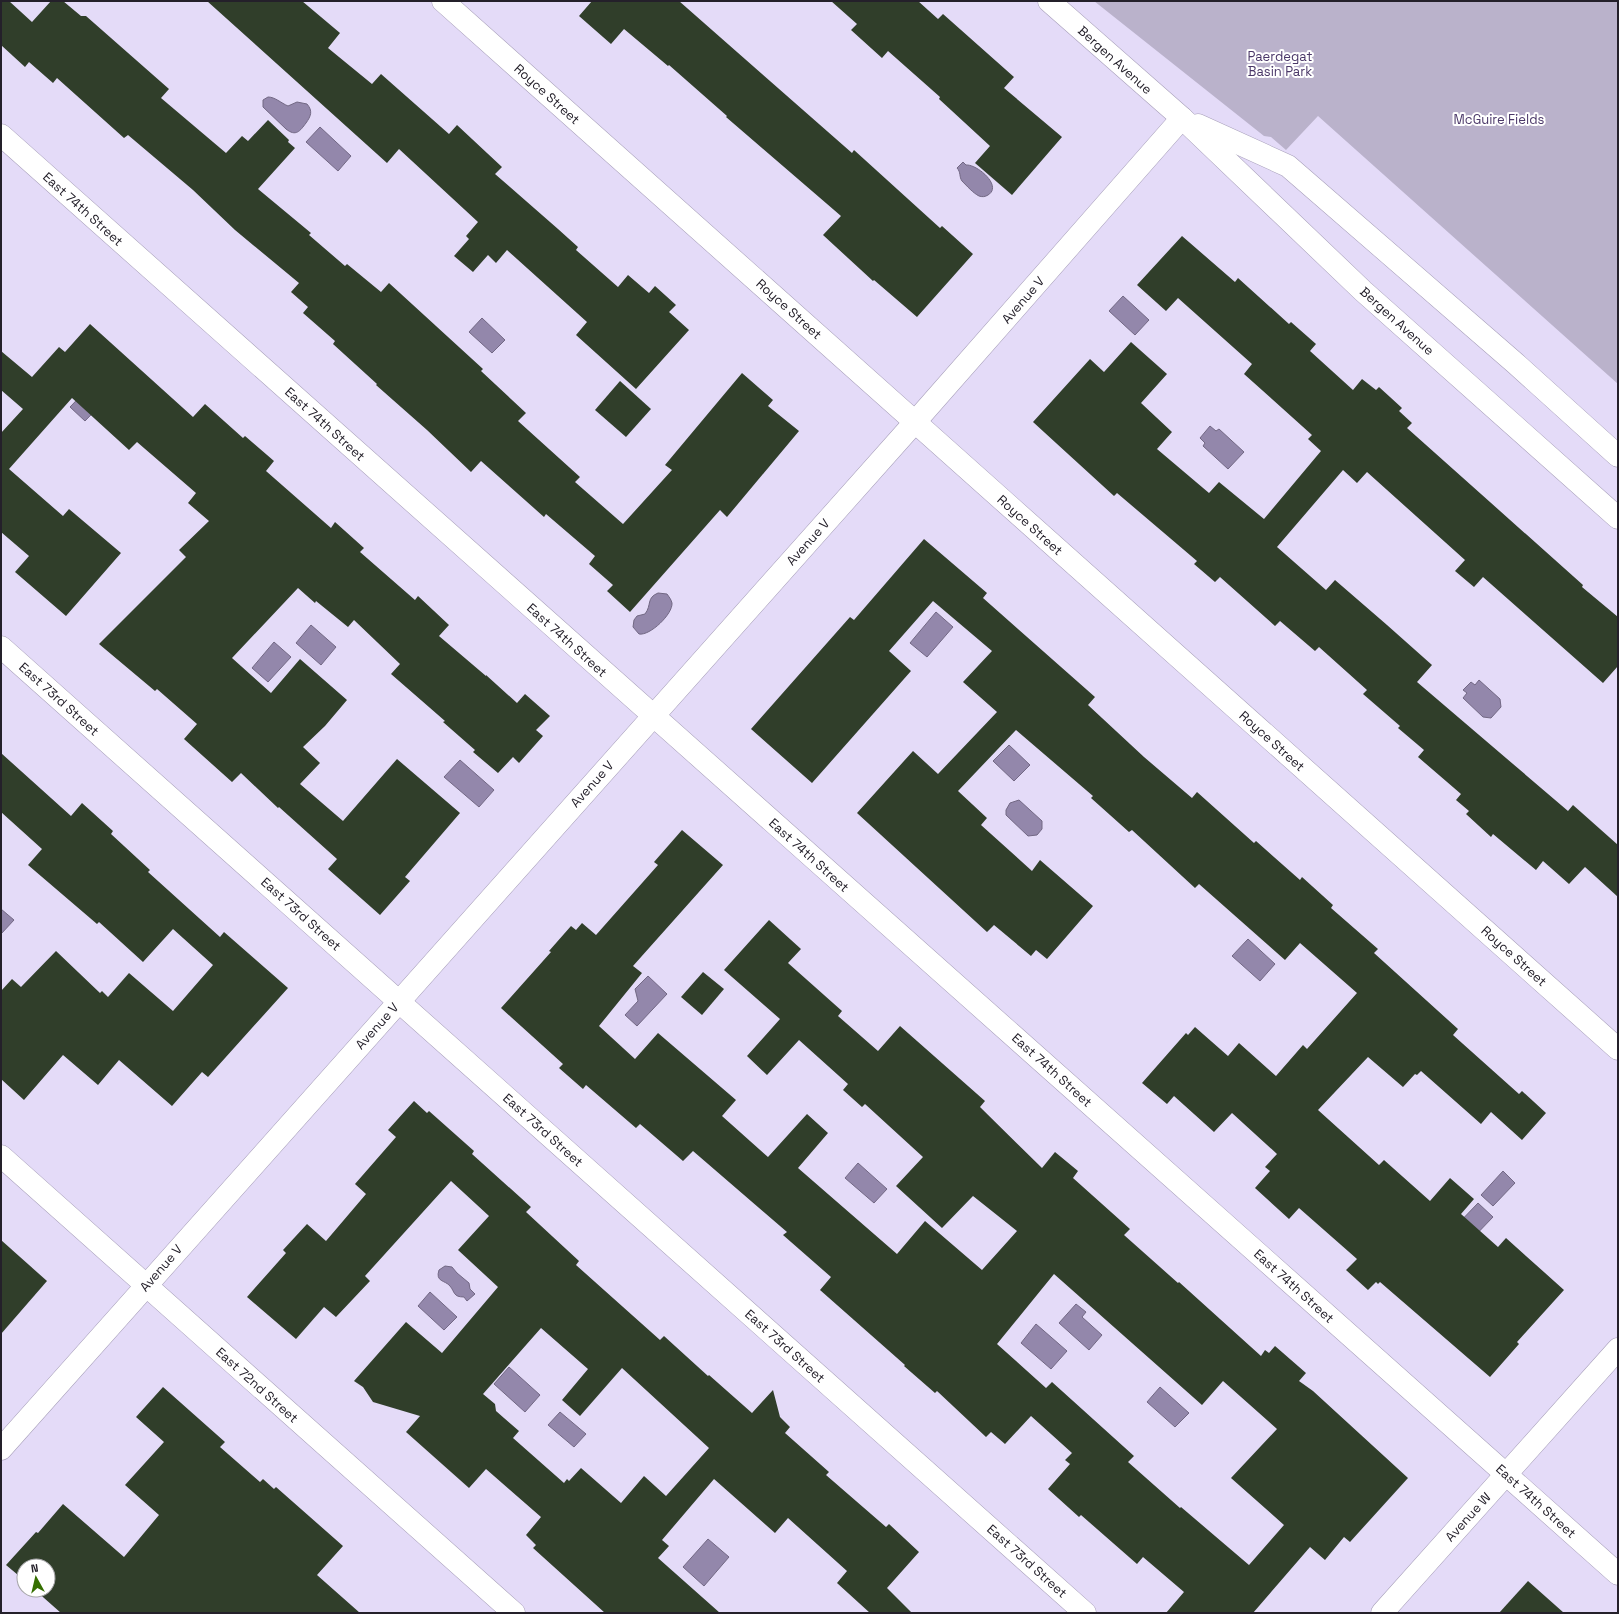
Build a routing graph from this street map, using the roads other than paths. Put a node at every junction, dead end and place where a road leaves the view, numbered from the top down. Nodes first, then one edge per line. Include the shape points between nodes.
1 (443, 1) edge
2 (1049, 1) edge
3 (1182, 118) junction
4 (1, 135) edge
5 (915, 422) junction
6 (1618, 456) edge
7 (1618, 518) edge
8 (1, 647) edge
9 (653, 716) junction
10 (399, 1002) junction
11 (1618, 1049) edge
12 (1, 1156) edge
13 (146, 1286) junction
14 (1618, 1349) edge
15 (1, 1449) edge
16 (1506, 1474) junction
17 (1618, 1574) edge
18 (514, 1613) edge
19 (1085, 1613) edge
20 (1382, 1613) edge

1 - 5 street, Royce Street
2 - 3 street, Bergen Avenue
3 - 5 street, Avenue V
3 - 6 street, Bergen Avenue via 1288,166
3 - 7 street, Bergen Avenue via 1363,291
4 - 9 street, East 74th Street
5 - 9 street, Avenue V
5 - 11 street, Royce Street
8 - 10 street, East 73rd Street
9 - 10 street, Avenue V
9 - 16 street, East 74th Street
10 - 13 street, Avenue V
10 - 19 street, East 73rd Street
12 - 13 street, East 72nd Street
13 - 15 street, Avenue V
13 - 18 street, East 72nd Street
14 - 16 street, Avenue W
16 - 17 street, East 74th Street
16 - 20 street, Avenue W

